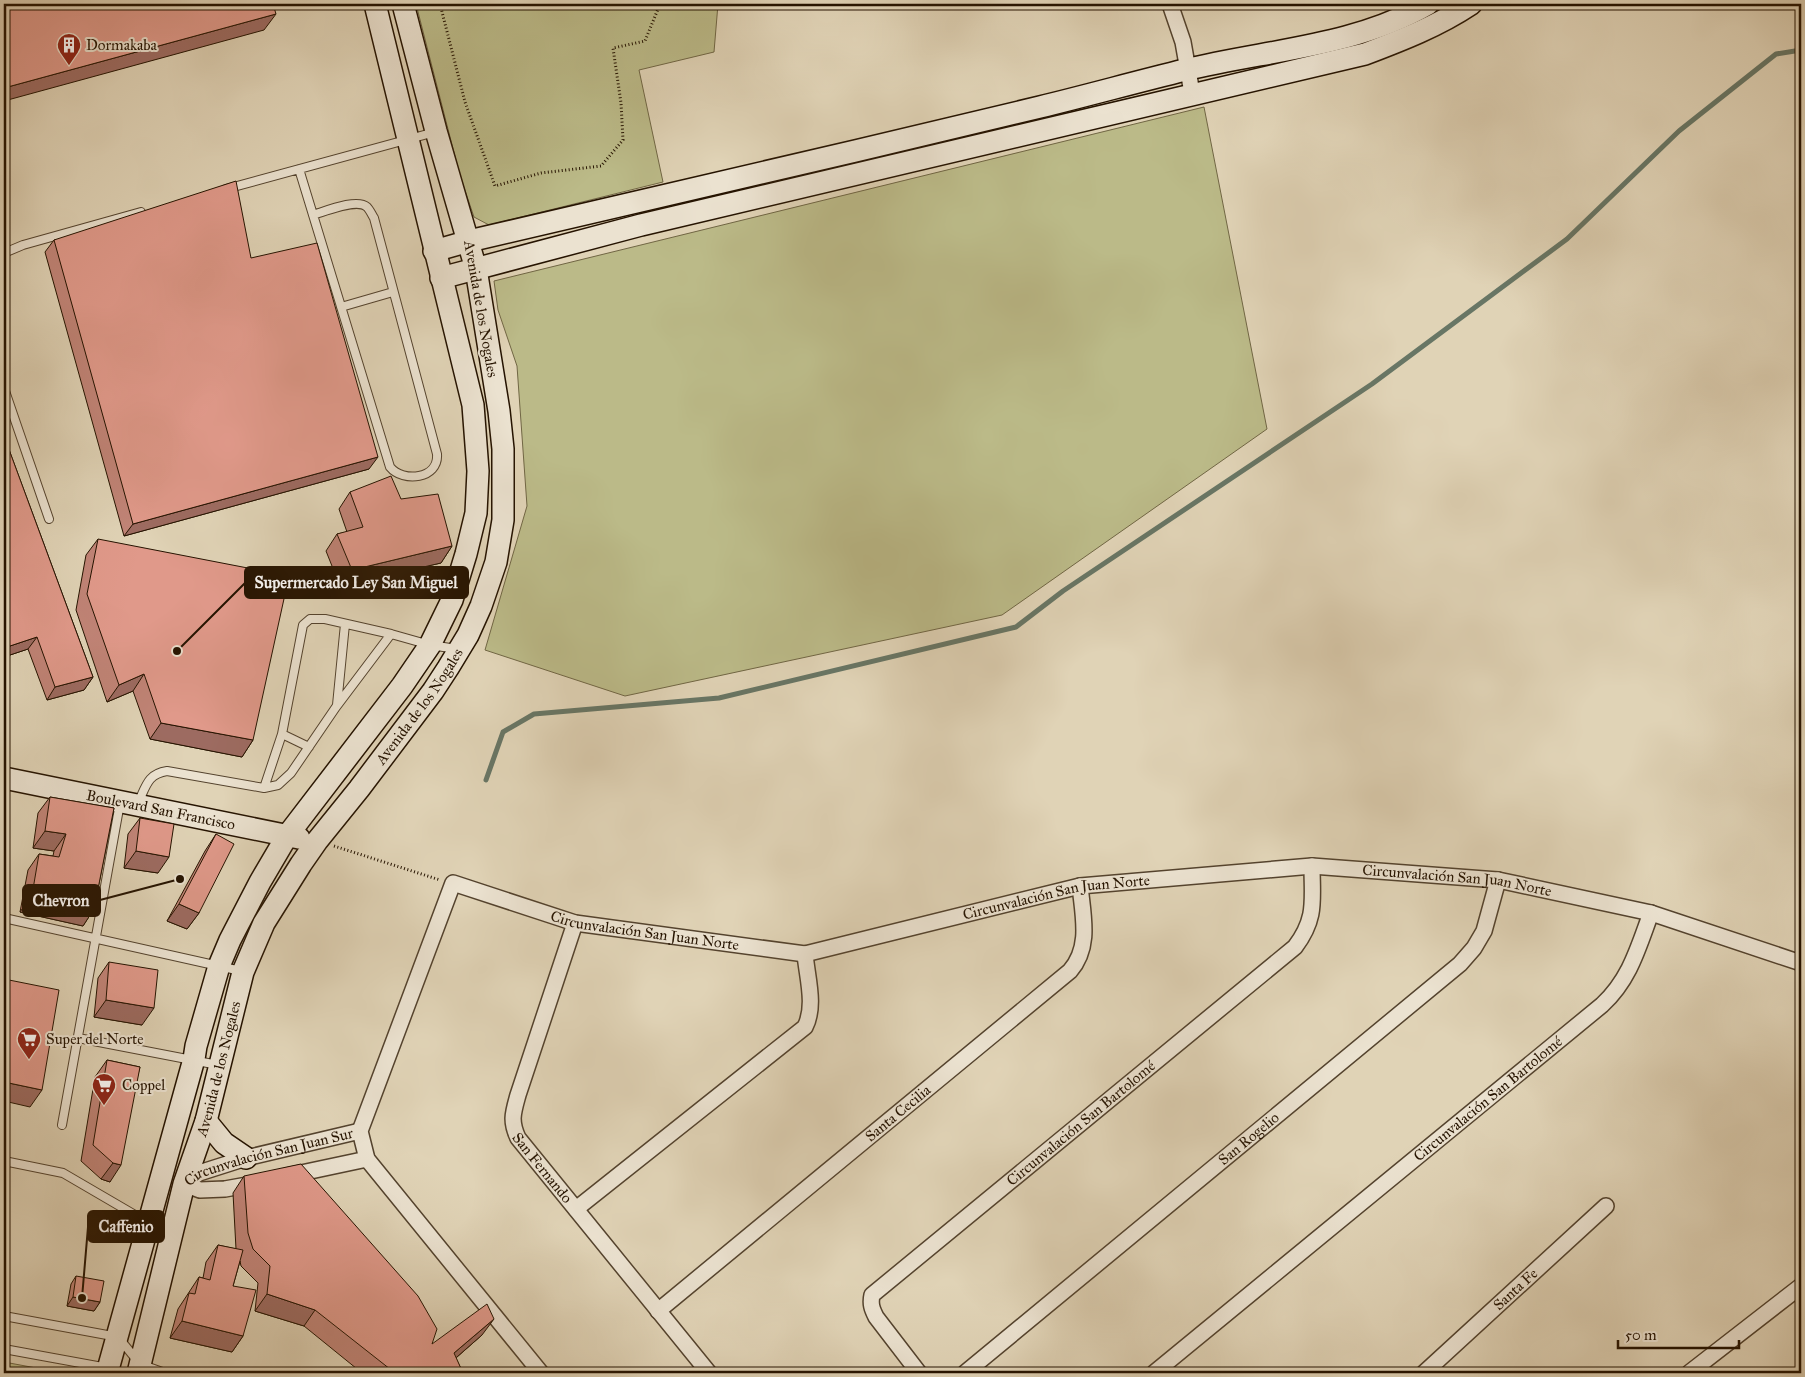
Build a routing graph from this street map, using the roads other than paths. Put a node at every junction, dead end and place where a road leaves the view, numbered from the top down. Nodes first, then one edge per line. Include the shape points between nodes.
1 (374, 4) edge
2 (403, 4) edge
3 (1170, 4) edge
4 (1428, 4) edge
5 (1471, 4) edge
6 (1188, 69) junction
7 (1192, 93) junction
8 (436, 131) junction
9 (409, 138) junction
10 (299, 169) junction
11 (214, 192) edge
12 (634, 202) junction
13 (147, 211) edge
14 (313, 215) junction
15 (641, 225) junction
16 (469, 241) junction
17 (434, 251) junction
18 (4, 253) edge
19 (476, 269) junction
20 (441, 278) junction
21 (393, 292) junction
22 (341, 307) junction
23 (4, 388) edge
24 (49, 519) dead end
25 (345, 624) junction
26 (391, 634) junction
27 (430, 644) junction
28 (459, 650) junction
29 (336, 707) junction
30 (282, 734) junction
31 (309, 747) junction
32 (4, 778) edge
33 (264, 788) junction
34 (129, 803) junction
35 (287, 836) junction
36 (317, 841) junction
37 (1312, 866) junction
38 (1498, 880) junction
39 (453, 884) joint
40 (1080, 886) junction
41 (1651, 913) junction
42 (4, 918) edge
43 (575, 923) junction
44 (96, 938) junction
45 (805, 954) junction
46 (1801, 963) edge
47 (220, 966) junction
48 (243, 972) junction
49 (78, 1038) junction
50 (194, 1060) junction
51 (220, 1066) junction
52 (206, 1121) junction
53 (62, 1125) dead end
54 (360, 1131) junction
55 (170, 1149) junction
56 (246, 1158) junction
57 (366, 1160) junction
58 (4, 1161) edge
59 (184, 1184) junction
60 (1606, 1206) dead end
61 (576, 1209) junction
62 (149, 1223) junction
63 (1801, 1286) edge
64 (658, 1311) junction
65 (4, 1316) edge
66 (118, 1336) junction
67 (4, 1349) edge
68 (139, 1369) edge
69 (108, 1371) edge
70 (165, 1373) edge
71 (541, 1373) edge
72 (709, 1373) edge
73 (919, 1373) edge
74 (965, 1373) edge
75 (1154, 1373) edge
76 (1424, 1373) edge
77 (1688, 1373) edge

1 - 9 main road, Avenida de los Nogales
2 - 8 main road, Avenida de los Nogales
3 - 6 street via 1184,42
4 - 6 main road via 1374,29 1313,45
5 - 7 main road via 1413,36 1365,54
6 - 7 street
6 - 12 main road
7 - 15 main road
8 - 9 lane
8 - 16 main road, Avenida de los Nogales
9 - 10 lane
9 - 17 main road, Avenida de los Nogales
10 - 11 lane
10 - 14 lane
12 - 15 main road
12 - 16 main road
13 - 18 lane via 23,244
14 - 21 lane via 353,204 368,208 374,218
14 - 22 lane
15 - 19 main road
16 - 17 main road
16 - 19 main road, Avenida de los Nogales
17 - 20 main road, Avenida de los Nogales
19 - 20 main road
19 - 28 main road, Avenida de los Nogales via 499,411 503,520 496,562 481,606
20 - 27 main road, Avenida de los Nogales via 473,405 478,471 476,513 466,554 452,600
21 - 22 lane
21 - 22 lane via 437,454 438,461 429,473 404,476 394,472 390,466
23 - 24 lane
25 - 26 lane
25 - 29 lane
25 - 30 lane via 316,619 303,625
26 - 27 lane
26 - 29 lane
27 - 28 lane
27 - 35 main road, Avenida de los Nogales via 402,686
28 - 36 main road, Avenida de los Nogales via 433,691
29 - 31 lane
30 - 31 lane
30 - 33 lane
31 - 33 lane via 278,785
32 - 34 main road, Boulevard San Francisco
33 - 34 lane via 167,771 150,778
34 - 35 main road, Boulevard San Francisco
34 - 44 lane
35 - 36 main road, Boulevard San Francisco
35 - 47 main road, Avenida de los Nogales via 230,940
36 - 48 main road, Avenida de los Nogales via 264,923
37 - 38 street, Circunvalación San Juan Norte
37 - 40 street, Circunvalación San Juan Norte
37 - 73 street, Circunvalación San Bartolomé via 1312,909 1308,926 1295,947 872,1295 872,1309 876,1317
38 - 41 street, Circunvalación San Juan Norte
38 - 74 street, San Rogelio via 1484,931 1460,964
39 - 43 street, Circunvalación San Juan Norte
39 - 54 street, Circunvalación San Juan Sur
40 - 45 street, Circunvalación San Juan Norte
40 - 64 street, Santa Cecilia via 1084,943 1077,963 1070,971
41 - 46 street, Circunvalación San Juan Norte
41 - 75 street, Circunvalación San Bartolomé via 1628,973 1602,1005
42 - 44 lane
43 - 45 street, Circunvalación San Juan Norte
43 - 61 street, San Fernando via 518,1095 513,1127 518,1138
44 - 47 lane
44 - 49 lane
45 - 61 street via 810,1018 805,1027
47 - 48 lane
47 - 50 main road, Avenida de los Nogales
48 - 51 main road, Avenida de los Nogales
49 - 50 lane
49 - 53 lane
50 - 51 lane
50 - 55 main road, Avenida de los Nogales
51 - 52 main road, Avenida de los Nogales
52 - 56 main road via 224,1143
52 - 59 main road, Avenida de los Nogales
54 - 56 street, Circunvalación San Juan Sur
54 - 57 street, Circunvalación San Juan Sur
55 - 59 main road
55 - 62 main road, Avenida de los Nogales
56 - 59 street, Circunvalación San Juan Sur via 199,1173
57 - 59 street, Circunvalación San Juan Sur via 225,1189 200,1190
57 - 71 street, Circunvalación San Juan Sur
58 - 62 lane via 63,1173
59 - 62 main road
59 - 68 main road, Avenida de los Nogales
60 - 76 street, Santa Fe
61 - 64 street, San Fernando
62 - 66 main road, Avenida de los Nogales
63 - 77 street
64 - 72 street, San Fernando
65 - 66 lane
66 - 68 lane
66 - 69 main road, Avenida de los Nogales
67 - 69 lane
68 - 70 lane

